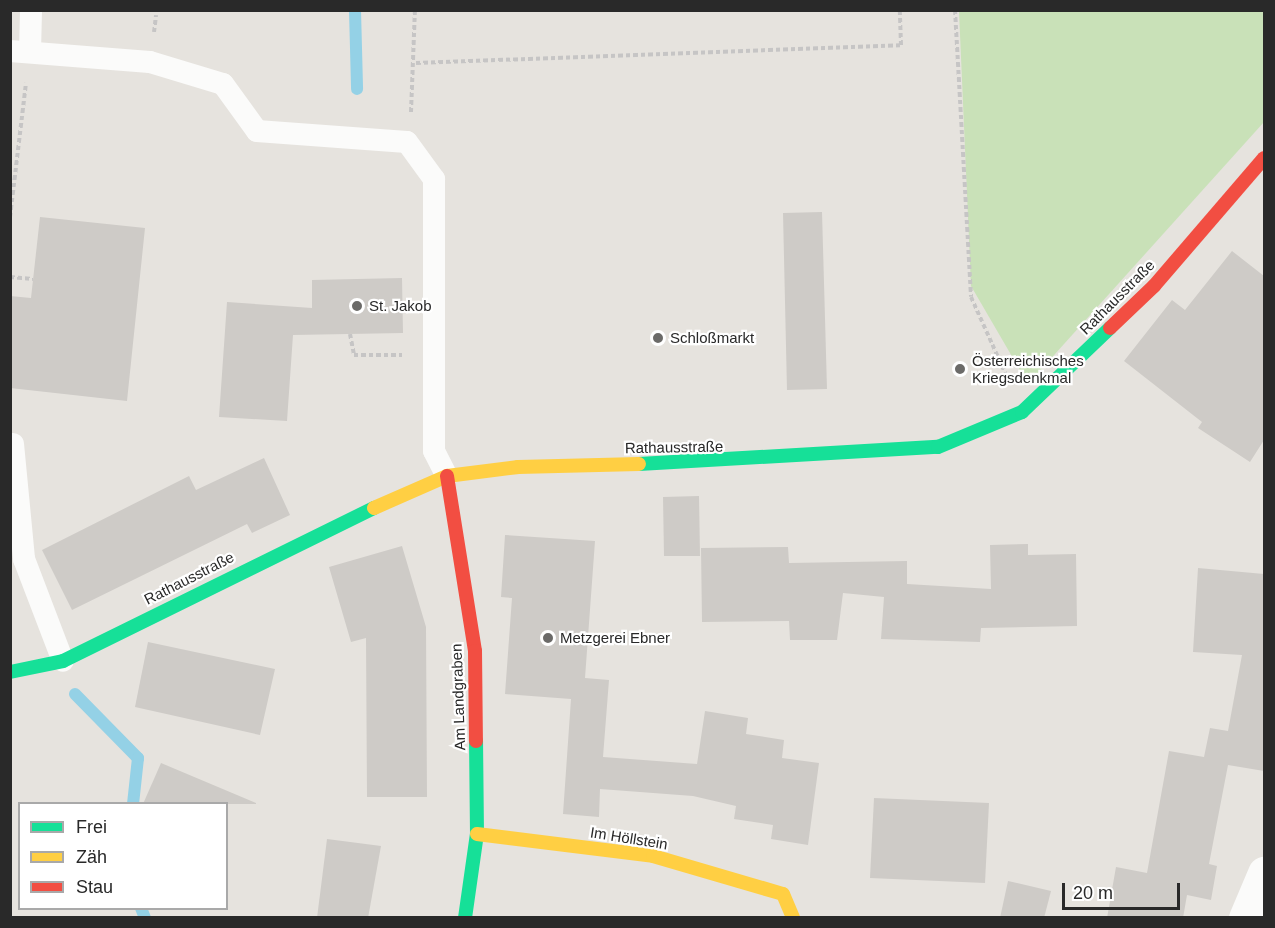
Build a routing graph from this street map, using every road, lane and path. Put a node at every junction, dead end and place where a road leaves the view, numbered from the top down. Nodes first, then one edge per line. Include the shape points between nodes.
1 (31, 10) edge
2 (415, 10) edge
3 (900, 10) edge
4 (955, 10) edge
5 (20, 51) edge
6 (416, 63) junction
7 (407, 142) junction
8 (1264, 158) edge
9 (10, 217) edge
10 (10, 277) edge
11 (33, 279) dead end
12 (350, 334) dead end
13 (430, 355) junction
14 (1022, 412) junction
15 (13, 444) dead end
16 (447, 476) junction
17 (63, 661) junction
18 (10, 672) edge
19 (477, 834) junction
20 (1264, 873) edge
21 (465, 918) edge
22 (793, 918) edge
23 (1245, 918) edge

1 - 5 lane
2 - 6 path
3 - 6 path via 901,45
4 - 14 path via 971,297
5 - 7 lane via 150,62 223,84 257,131
5 - 9 path
6 - 7 path
7 - 13 lane via 434,179
8 - 14 main road, Rathausstraße via 1154,286
10 - 11 path
12 - 13 path via 354,355
13 - 16 lane via 434,451
14 - 16 main road, Rathausstraße via 938,447 730,462 518,466
15 - 17 lane via 24,559
16 - 17 main road, Rathausstraße via 296,543
16 - 19 main road, Am Landgraben via 475,651
17 - 18 main road, Rathausstraße
19 - 21 main road, Am Landgraben
19 - 22 main road, Im Höllstein via 653,856 783,894
20 - 23 street

